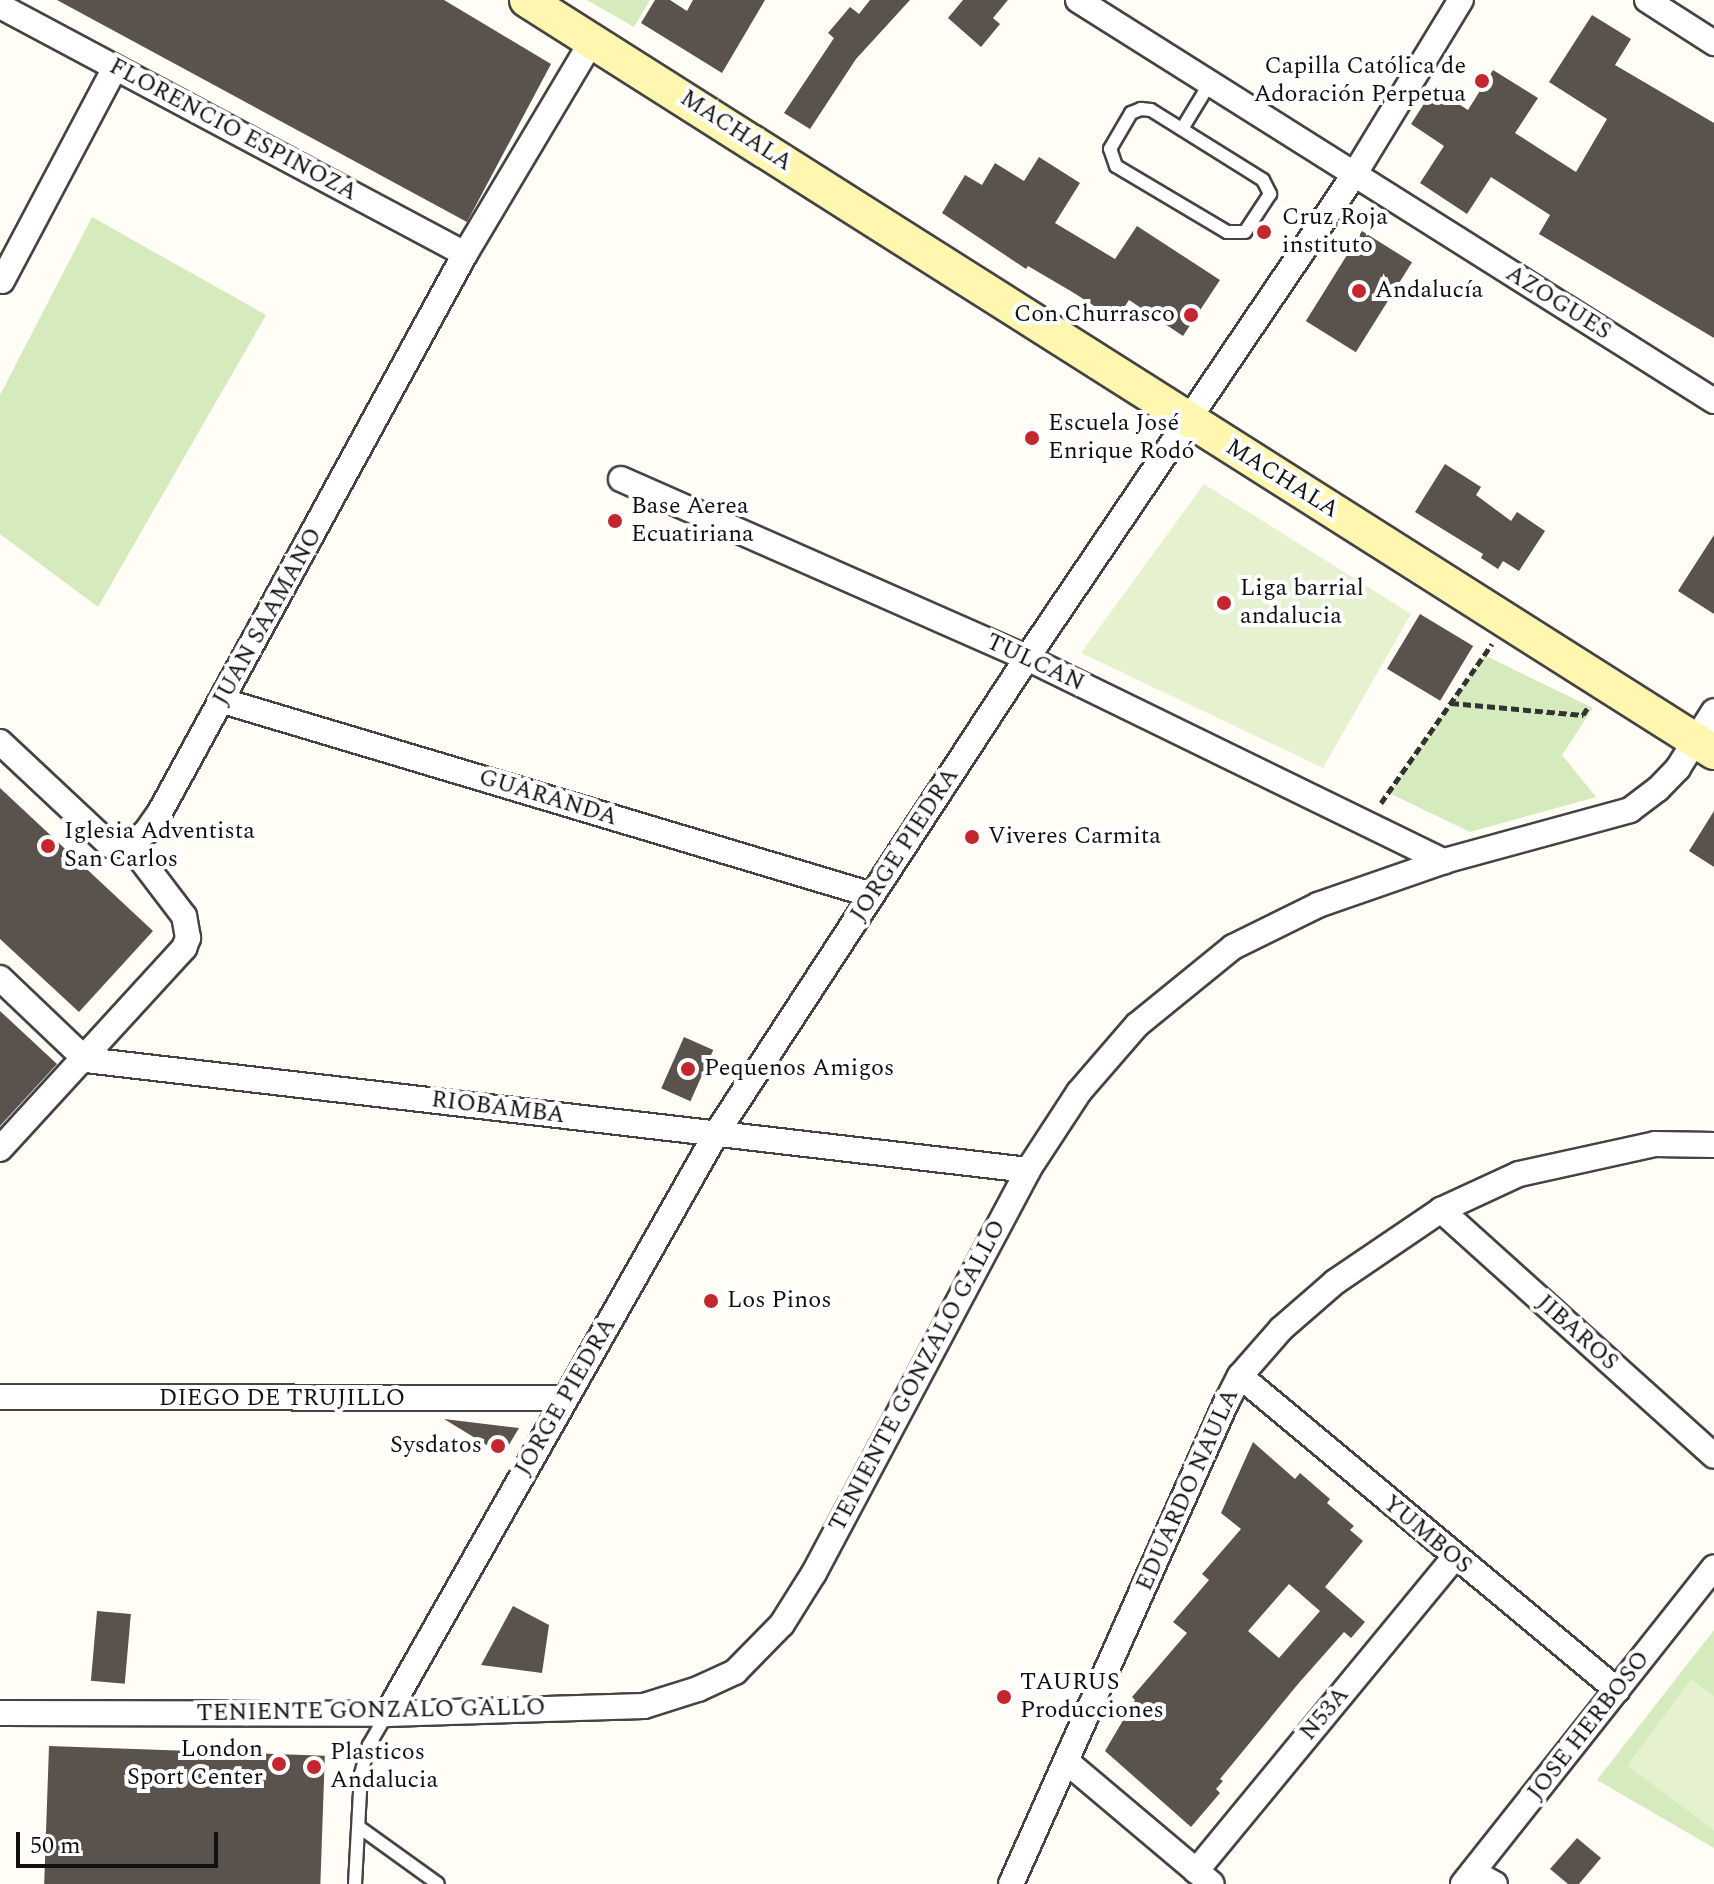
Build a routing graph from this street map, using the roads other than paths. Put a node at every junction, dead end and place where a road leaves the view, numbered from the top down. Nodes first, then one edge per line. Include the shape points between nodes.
1 (527, 0) edge
2 (1078, 0) edge
3 (1461, 0) edge
4 (1647, 0) edge
5 (0, 6) edge
6 (593, 39) junction
7 (1714, 43) edge
8 (115, 68) junction
9 (1210, 83) junction
10 (1182, 129) junction
11 (1354, 175) junction
12 (465, 254) junction
13 (2, 281) dead end
14 (1714, 401) edge
15 (1188, 419) junction
16 (621, 479) dead end
17 (1027, 658) junction
18 (223, 701) junction
19 (1714, 711) edge
20 (0, 742) edge
21 (1705, 747) edge
22 (130, 845) junction
23 (1444, 861) junction
24 (872, 895) junction
25 (0, 978) edge
26 (86, 1060) junction
27 (716, 1134) junction
28 (1714, 1145) edge
29 (0, 1149) edge
30 (1028, 1170) junction
31 (1441, 1210) junction
32 (1240, 1376) junction
33 (0, 1397) edge
34 (564, 1398) junction
35 (1714, 1456) edge
36 (1454, 1558) junction
37 (1714, 1567) edge
38 (1617, 1690) junction
39 (0, 1713) edge
40 (387, 1714) junction
41 (1067, 1762) junction
42 (359, 1827) junction
43 (1204, 1877) edge
44 (1468, 1878) edge
45 (355, 1884) edge
46 (438, 1884) edge
47 (1011, 1884) edge
48 (1495, 1884) edge

1 - 6 main road, MACHALA
2 - 9 street, AZOGUES
3 - 11 street, JORGE PIEDRA
4 - 7 street
5 - 8 street, FLORENCIO ESPINOZA
6 - 12 street, JUAN SAAMANO
6 - 15 main road, MACHALA
8 - 12 street, FLORENCIO ESPINOZA
8 - 13 street
9 - 10 lane
9 - 11 street, AZOGUES
10 - 10 lane via 1151,110 1131,113 1110,149 1111,158 1116,166 1227,232 1245,232 1270,194 1268,187
11 - 14 street, AZOGUES
11 - 15 street, JORGE PIEDRA
12 - 18 street, JUAN SAAMANO
15 - 17 street, JORGE PIEDRA
15 - 21 main road, MACHALA
16 - 17 street, TULCAN
17 - 23 street, TULCAN
17 - 24 street, JORGE PIEDRA
18 - 22 street, JUAN SAAMANO via 160,812
18 - 24 street, GUARANDA
19 - 21 street, TENIENTE GONZALO GALLO
20 - 22 street via 110,845
21 - 23 street, TENIENTE GONZALO GALLO via 1630,810
22 - 26 street via 184,916 188,938 179,956
23 - 30 street, TENIENTE GONZALO GALLO via 1318,905 1233,947 1137,1025 1079,1092
24 - 27 street, JORGE PIEDRA
25 - 26 street
26 - 27 street, RIOBAMBA
26 - 29 street
27 - 30 street, RIOBAMBA
27 - 34 street, JORGE PIEDRA
28 - 31 street, EDUARDO NAULA via 1655,1144 1519,1174
30 - 40 street, TENIENTE GONZALO GALLO via 814,1573 782,1624 735,1672 644,1706
31 - 32 street, EDUARDO NAULA via 1335,1282 1281,1329
31 - 35 street, JIBAROS
32 - 36 street, YUMBOS
32 - 41 street, EDUARDO NAULA
33 - 34 street, DIEGO DE TRUJILLO
34 - 40 street, JORGE PIEDRA
36 - 38 street, YUMBOS
36 - 43 street, N53A
37 - 38 street, JOSE HERBOSO
38 - 44 street, JOSE HERBOSO
39 - 40 street, TENIENTE GONZALO GALLO
40 - 42 lane via 369,1745 361,1774
41 - 43 street
41 - 47 street, EDUARDO NAULA
42 - 45 lane
42 - 46 lane
44 - 48 street

